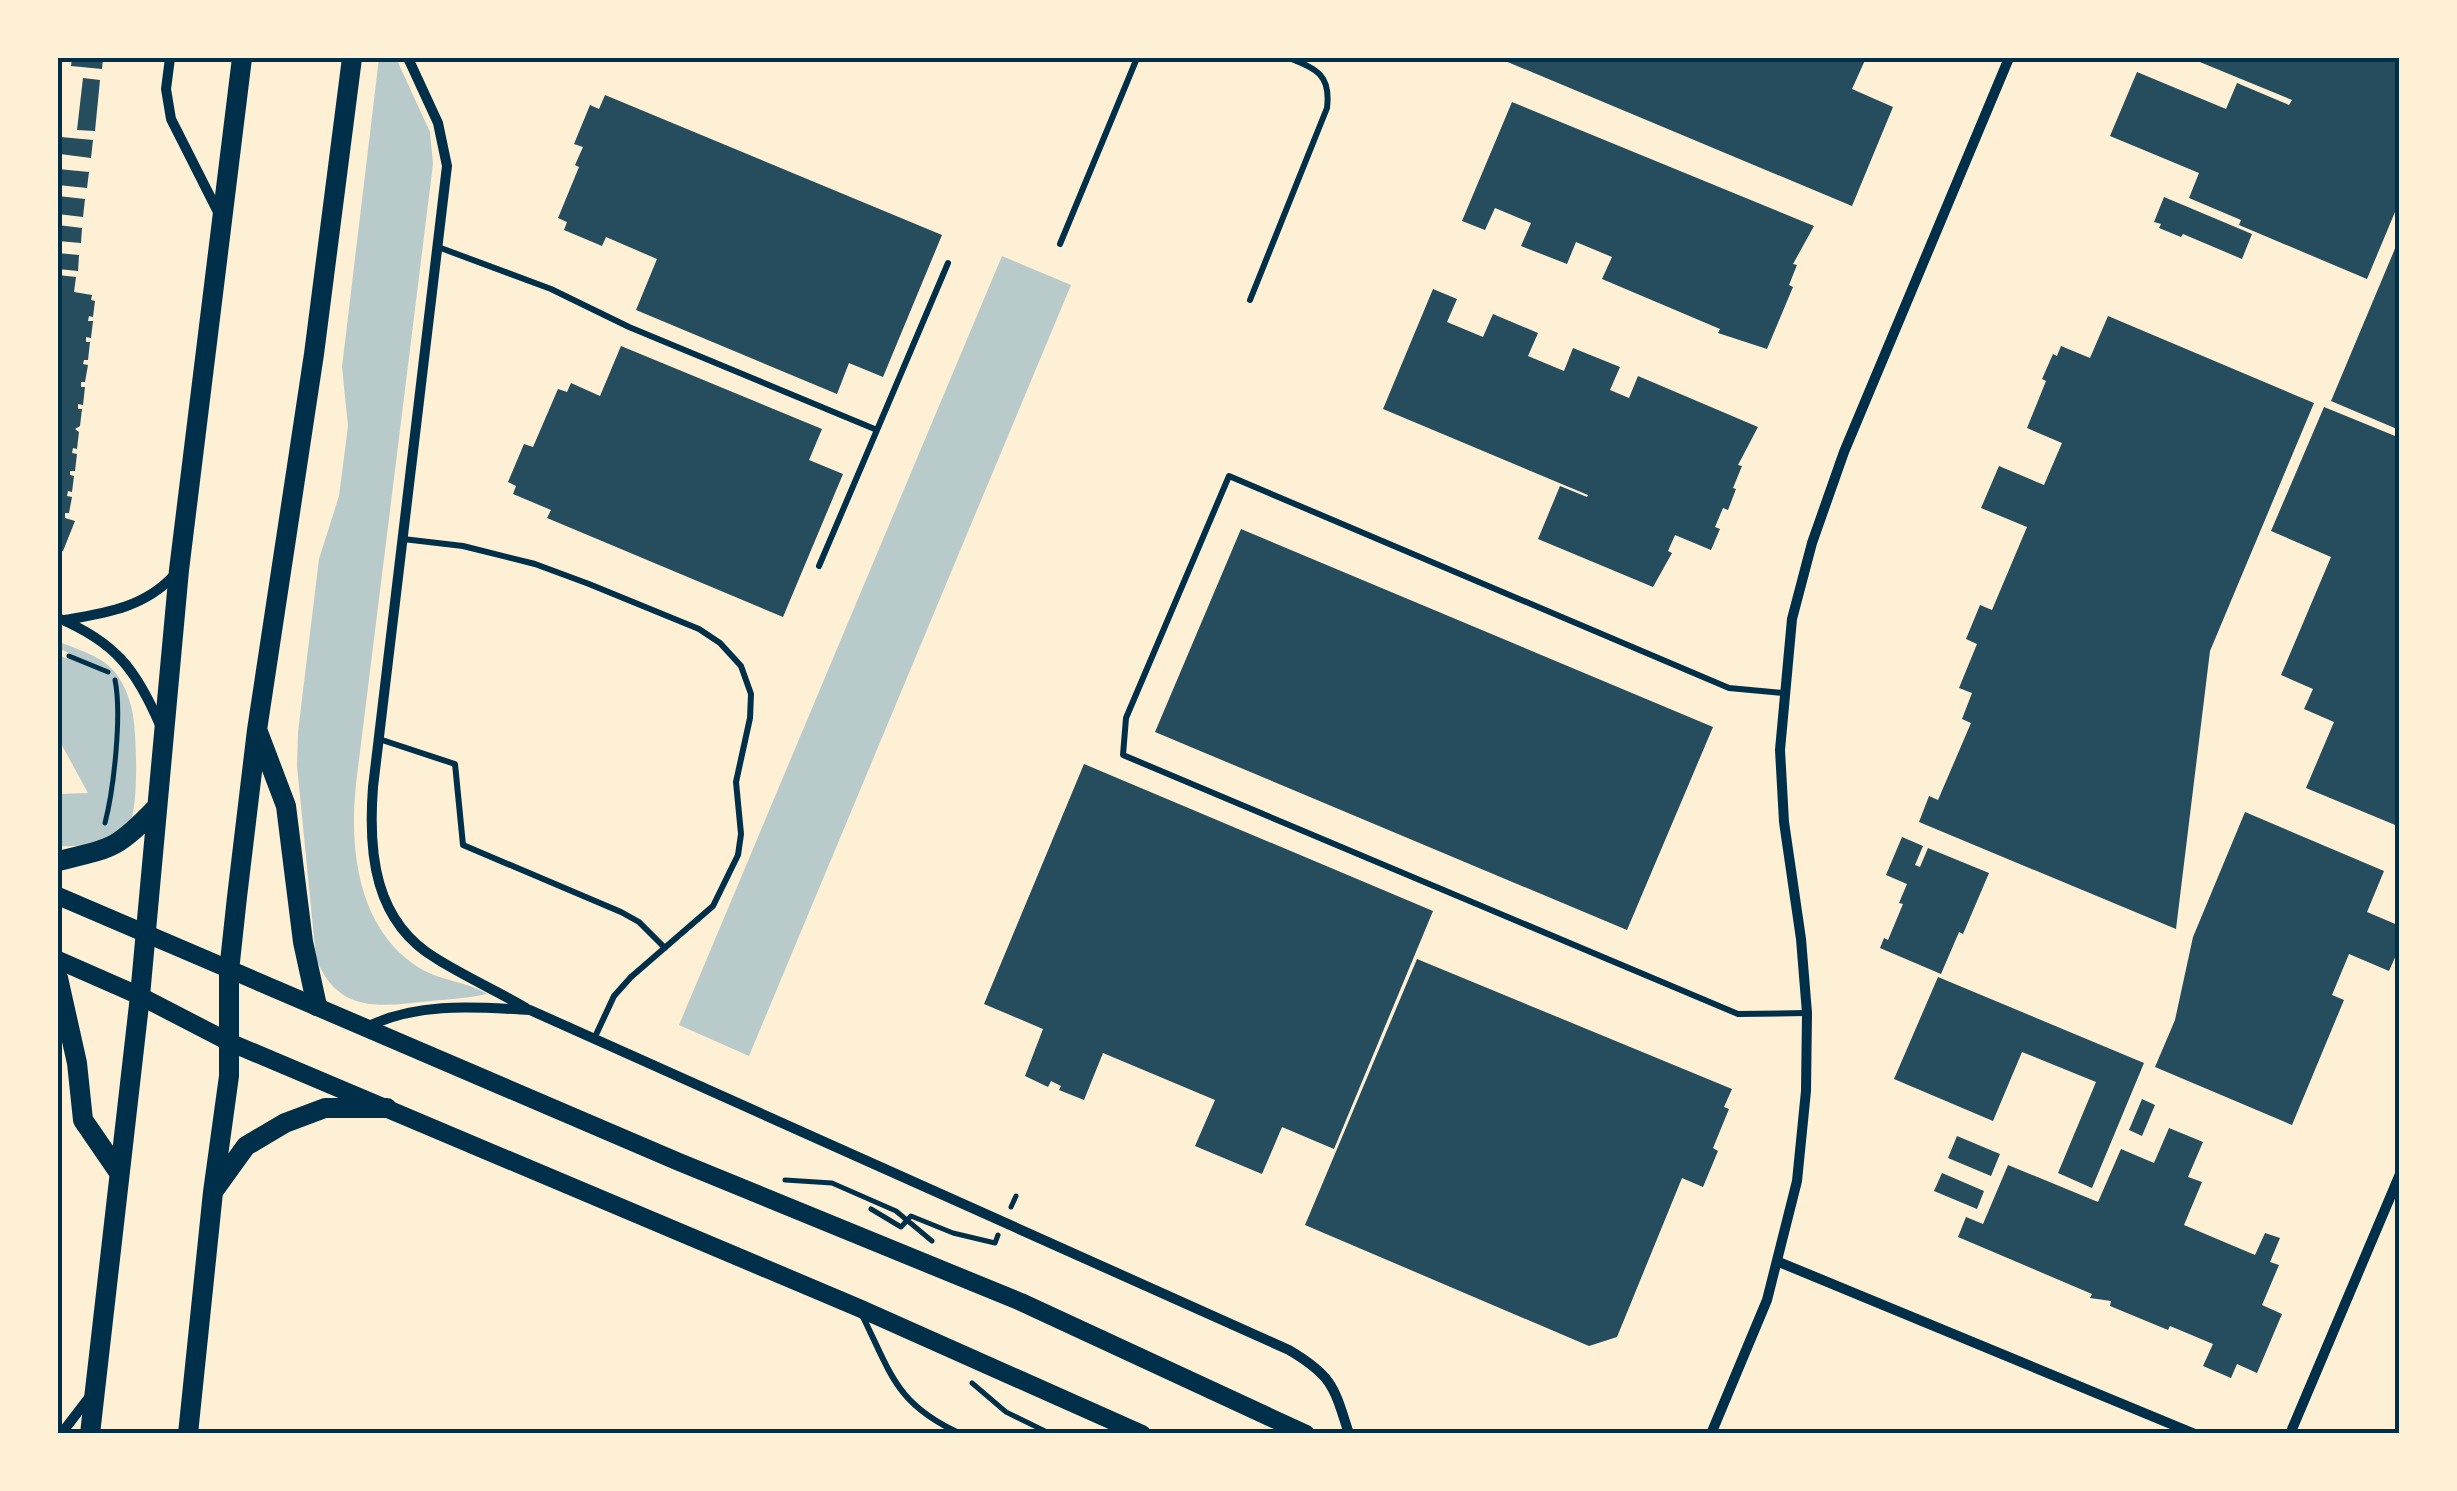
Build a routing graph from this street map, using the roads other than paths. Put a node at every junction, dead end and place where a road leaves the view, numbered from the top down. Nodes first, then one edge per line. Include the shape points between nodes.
1 (170, 58) edge
2 (242, 58) edge
3 (352, 58) edge
4 (408, 58) edge
5 (1137, 58) edge
6 (1289, 58) edge
7 (2009, 58) edge
8 (221, 218) junction
9 (1060, 244) dead end
10 (437, 246) junction
11 (948, 263) dead end
12 (1250, 300) dead end
13 (877, 430) junction
14 (402, 539) junction
15 (819, 566) dead end
16 (179, 570) junction
17 (61, 619) edge
18 (1783, 694) junction
19 (258, 730) junction
20 (164, 736) junction
21 (379, 739) junction
22 (157, 807) junction
23 (58, 860) edge
24 (58, 896) edge
25 (143, 935) junction
26 (666, 948) junction
27 (58, 960) edge
28 (229, 971) junction
29 (58, 978) edge
30 (140, 996) junction
31 (317, 1006) junction
32 (530, 1010) junction
33 (1807, 1014) junction
34 (366, 1027) junction
35 (594, 1039) junction
36 (229, 1042) junction
37 (387, 1108) junction
38 (118, 1171) junction
39 (2400, 1174) edge
40 (213, 1192) junction
41 (1779, 1262) junction
42 (859, 1308) junction
43 (95, 1390) junction
44 (61, 1434) edge
45 (90, 1434) edge
46 (188, 1434) edge
47 (961, 1434) edge
48 (1142, 1434) edge
49 (1306, 1434) edge
50 (1349, 1434) edge
51 (1711, 1434) edge
52 (2195, 1434) edge
53 (2290, 1434) edge

1 - 8 street via 171,119
2 - 8 highway
3 - 19 highway
4 - 10 street via 438,123 447,166
5 - 9 lane
6 - 12 lane via 1324,79 1327,108
7 - 18 street via 1844,452 1792,619
8 - 16 highway
10 - 13 lane
10 - 14 street
11 - 13 lane
13 - 15 lane
14 - 21 street
14 - 26 lane via 463,546 589,584 700,629 741,666 751,694 736,782 738,855 713,906
16 - 17 street via 122,610
16 - 20 highway
17 - 20 street via 127,662
18 - 33 street via 1784,822
18 - 33 lane via 1729,688 1229,476 1126,718 1123,755 1738,1014
19 - 28 highway
19 - 31 highway via 286,806
20 - 22 highway
21 - 26 lane via 455,764 463,845 621,912
21 - 32 street via 370,832 382,895 395,920 436,958
22 - 23 highway via 127,839
22 - 25 highway
24 - 25 main road
25 - 28 main road
25 - 30 highway
26 - 35 lane via 614,996
27 - 30 main road
28 - 31 main road
28 - 36 highway
29 - 38 highway via 84,1120
30 - 36 main road
30 - 38 highway
31 - 34 main road
32 - 34 street via 406,1012
32 - 35 street
33 - 41 street via 1797,1181
34 - 49 main road via 1021,1302
35 - 50 street via 1289,1350 1320,1368 1335,1389
36 - 37 main road
36 - 40 highway
37 - 40 highway via 325,1108 285,1123 246,1146
37 - 42 main road
38 - 43 highway
39 - 53 street
40 - 46 highway
41 - 51 street
41 - 52 street
42 - 47 lane via 900,1394
42 - 48 main road
43 - 44 street
43 - 45 highway

